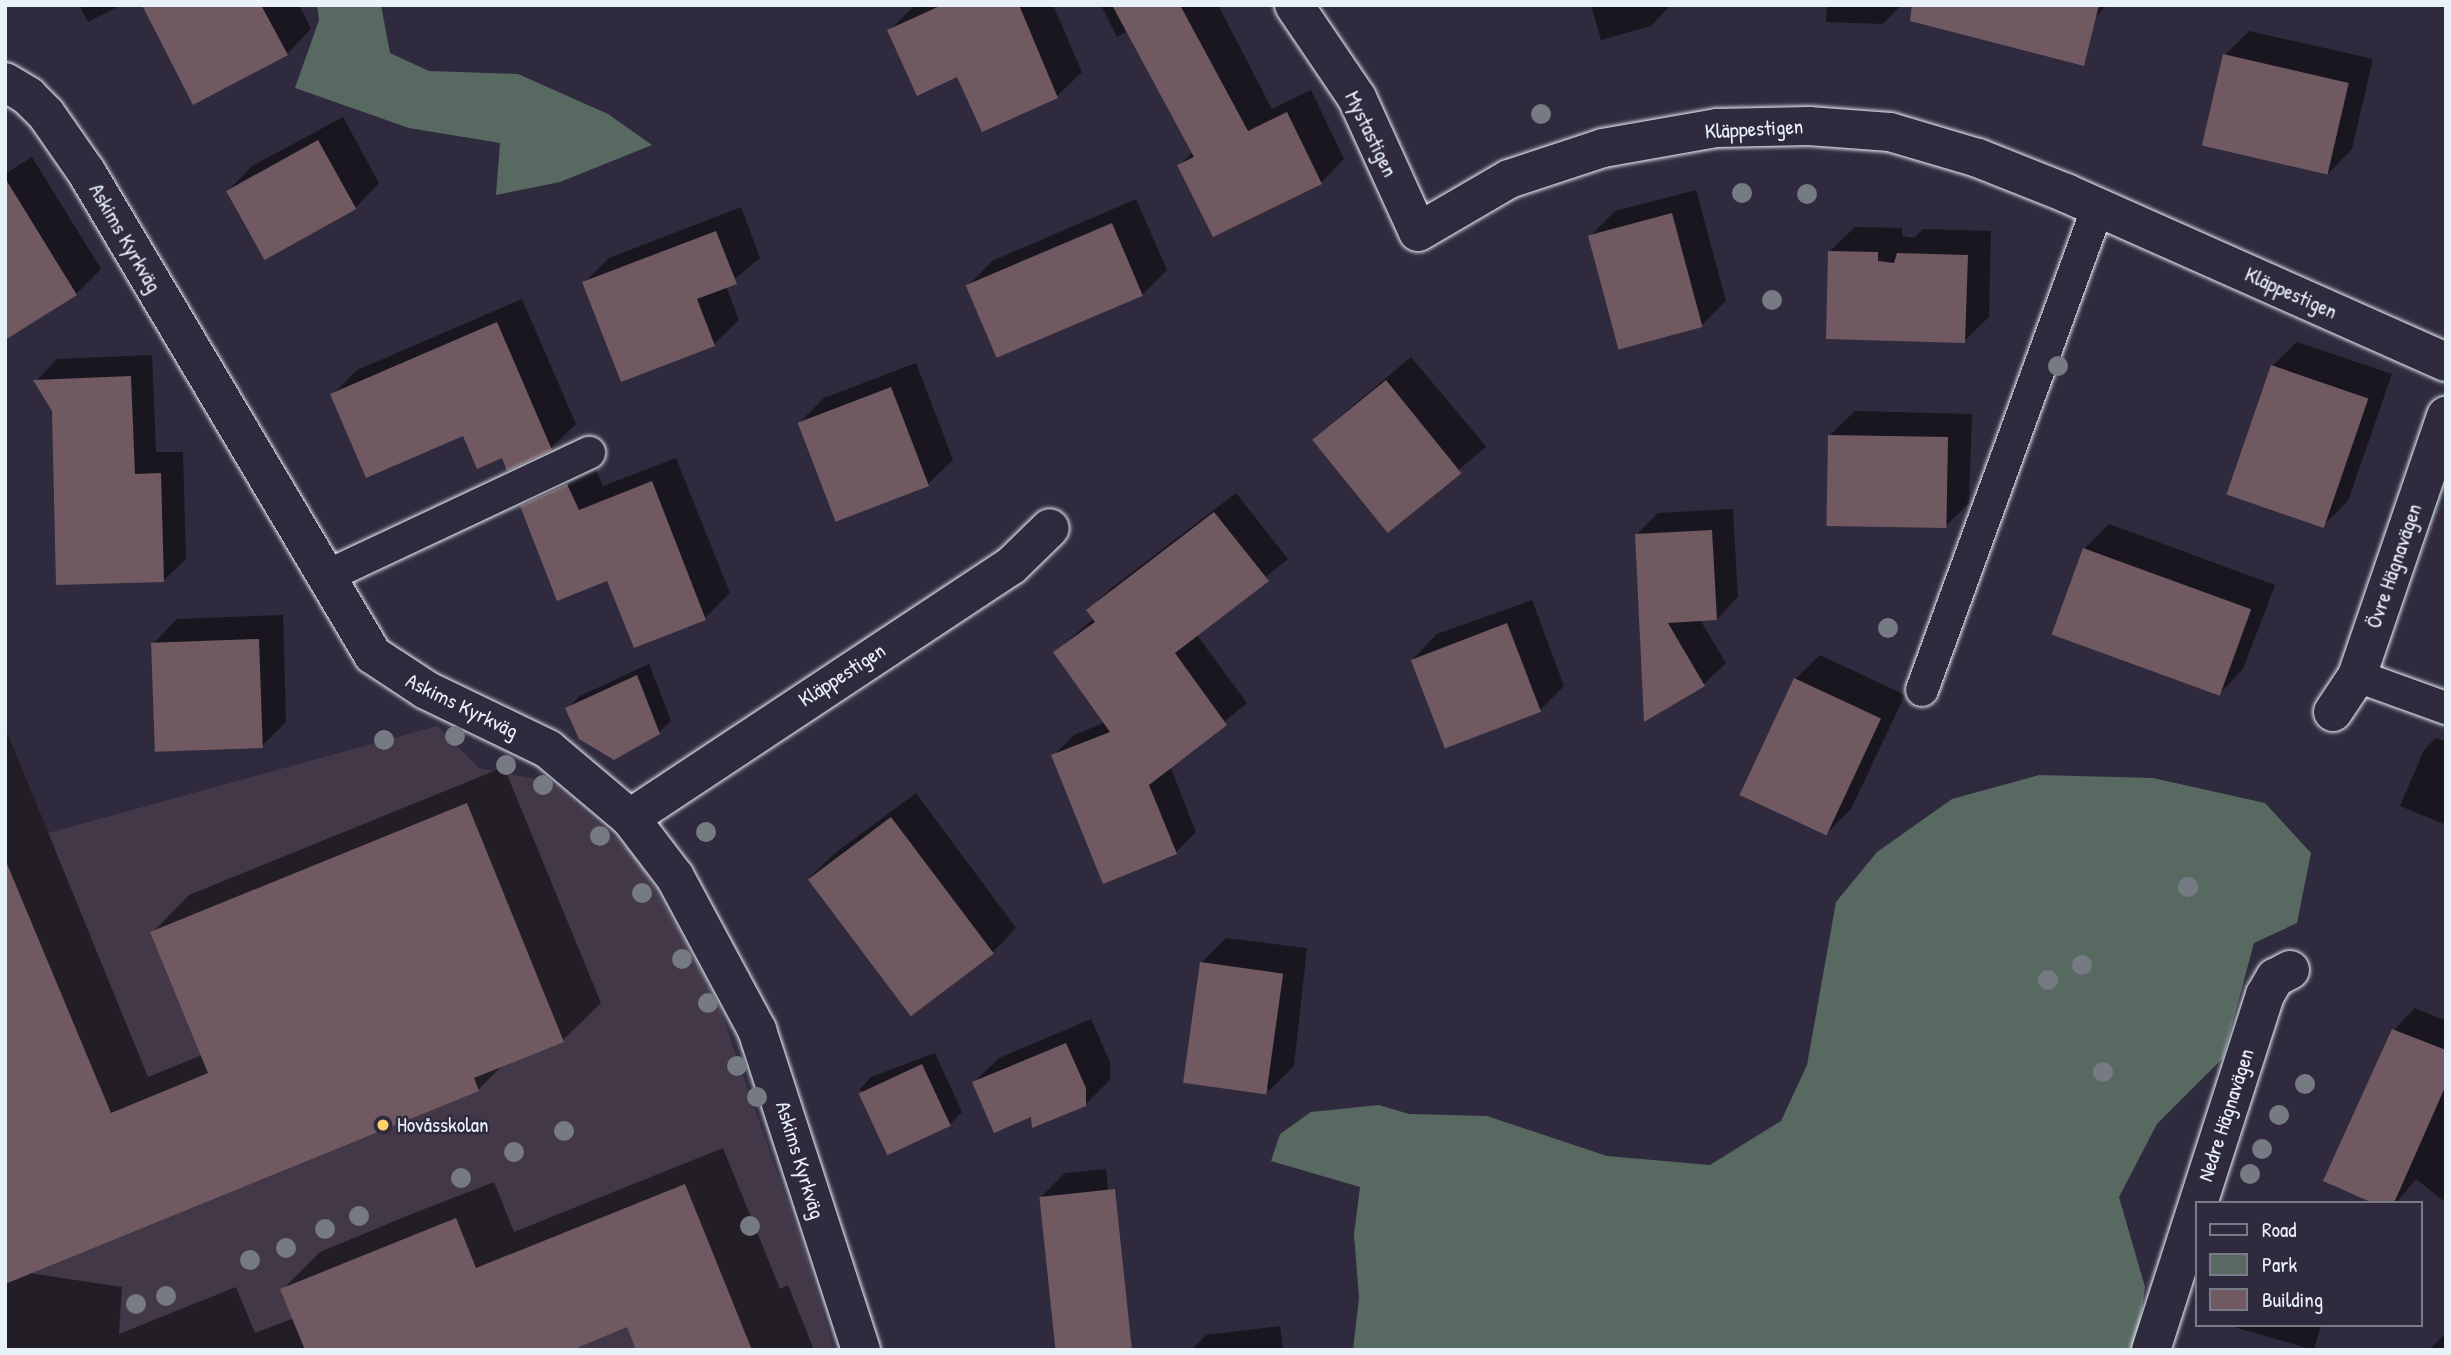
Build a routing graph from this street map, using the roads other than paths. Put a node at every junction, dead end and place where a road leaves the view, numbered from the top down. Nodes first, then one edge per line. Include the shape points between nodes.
1 (1294, 5) edge
2 (5, 82) edge
3 (2098, 207) junction
4 (1418, 232) joint
5 (2446, 362) edge
6 (2446, 416) edge
7 (589, 453) dead end
8 (1051, 528) dead end
9 (325, 578) junction
10 (2357, 676) junction
11 (1922, 690) dead end
12 (2446, 708) edge
13 (2333, 712) dead end
14 (630, 817) junction
15 (2290, 970) dead end
16 (2199, 1201) edge
17 (2196, 1210) edge
18 (860, 1350) edge
19 (2151, 1350) edge

1 - 4 street, Mystastigen via 1357,98
2 - 9 street, Askims Kyrkväg via 46,114 87,173
3 - 4 street, Kläppestigen via 1978,158 1890,132 1809,126 1717,128 1603,148 1509,179
3 - 5 street, Kläppestigen
3 - 11 lane
6 - 10 street, Övre Hägnavägen
7 - 9 lane
8 - 14 street, Kläppestigen via 1011,566
9 - 14 street, Askims Kyrkväg via 373,655 398,676 548,749
10 - 12 lane
10 - 13 street, Övre Hägnavägen
14 - 18 street, Askims Kyrkväg via 675,877 757,1030
15 - 16 street, Nedre Hägnavägen via 2275,978 2265,995
17 - 19 street, Nedre Hägnavägen

